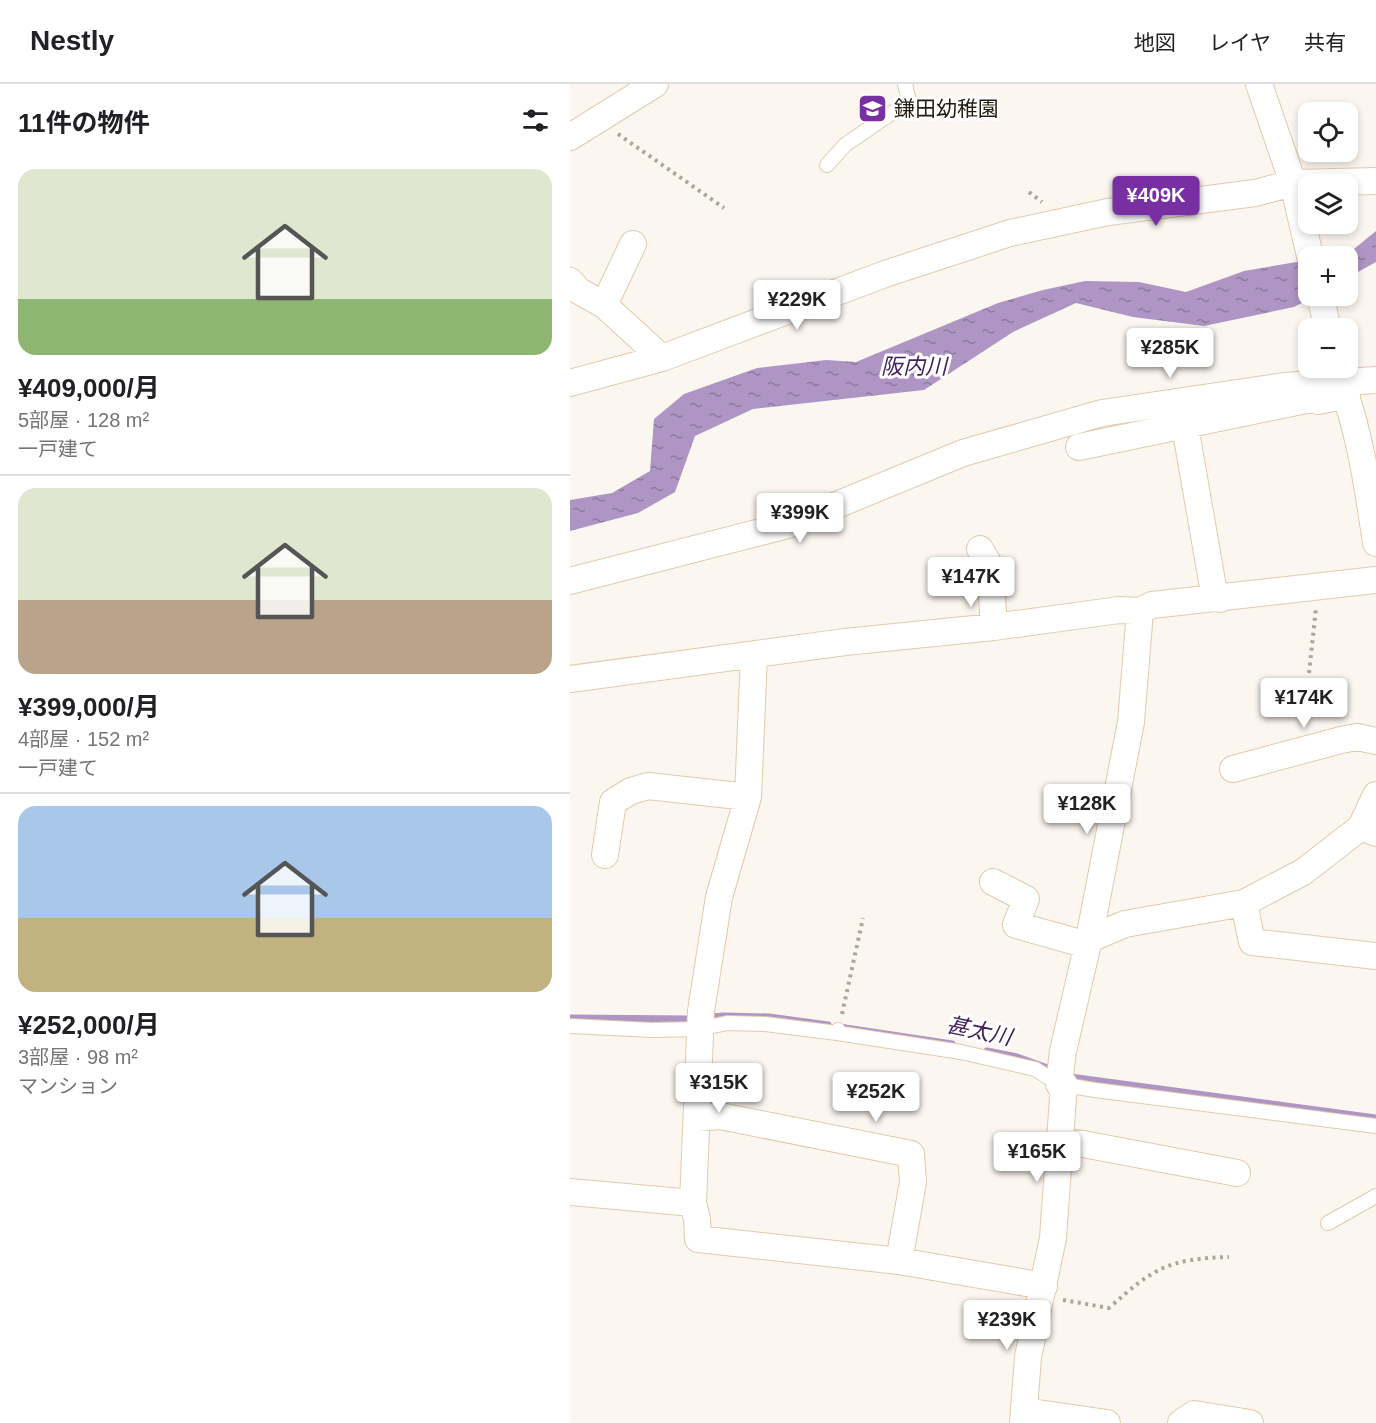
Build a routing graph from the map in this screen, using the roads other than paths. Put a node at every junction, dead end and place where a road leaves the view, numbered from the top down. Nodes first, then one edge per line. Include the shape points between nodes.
1 (655, 84) edge
2 (905, 84) edge
3 (1259, 84) edge
4 (570, 137) edge
5 (827, 165) dead end
6 (1376, 181) edge
7 (1294, 188) junction
8 (633, 244) dead end
9 (1308, 246) edge
10 (570, 281) edge
11 (604, 305) junction
12 (662, 358) junction
13 (1376, 380) edge
14 (1342, 381) edge
15 (570, 383) edge
16 (1185, 426) junction
17 (1079, 447) dead end
18 (1376, 543) edge
19 (980, 549) dead end
20 (1376, 580) edge
21 (570, 581) edge
22 (1220, 599) junction
23 (1140, 611) junction
24 (994, 627) junction
25 (754, 655) junction
26 (570, 679) edge
27 (1376, 741) edge
28 (1233, 769) dead end
29 (1376, 795) edge
30 (748, 797) junction
31 (1368, 830) edge
32 (605, 855) dead end
33 (993, 882) dead end
34 (1244, 903) junction
35 (1089, 939) junction
36 (1376, 956) edge
37 (700, 1021) junction
38 (570, 1026) edge
39 (1062, 1077) junction
40 (697, 1118) junction
41 (1376, 1126) edge
42 (1060, 1142) junction
43 (1237, 1173) dead end
44 (570, 1192) edge
45 (1376, 1196) edge
46 (693, 1203) junction
47 (1328, 1223) dead end
48 (899, 1262) junction
49 (1043, 1290) junction
50 (1024, 1417) edge
51 (1107, 1423) edge
52 (1181, 1423) edge
53 (1250, 1423) edge

1 - 4 street
2 - 5 lane via 909,101 845,145
3 - 7 street
6 - 7 street
7 - 9 street
7 - 12 street via 1108,212 1010,233 885,274
8 - 11 street
10 - 11 street
11 - 12 street
12 - 15 street
13 - 14 street
14 - 16 street via 1318,401 1311,399
14 - 18 street via 1367,480
14 - 21 street via 1102,413 963,453 788,525
16 - 17 street
16 - 22 street via 1213,587
19 - 24 street via 990,566
20 - 22 street
22 - 23 street via 1152,605
23 - 24 street via 1119,610
23 - 35 street via 1131,722
24 - 25 street
25 - 26 street
25 - 30 street
27 - 28 street via 1357,737 1341,740
29 - 31 street
30 - 32 street via 648,786 630,791 613,802
30 - 37 street via 719,897
31 - 34 street via 1303,872
33 - 35 street via 1026,899 1016,925 1080,943
34 - 35 street via 1125,924
34 - 36 street via 1252,942
35 - 39 street
37 - 38 lane via 652,1030
37 - 39 lane via 839,1028
37 - 40 street
39 - 41 lane via 1236,1110
39 - 42 street
40 - 46 street
40 - 48 street via 720,1116 911,1154 913,1182
42 - 43 street
42 - 49 street via 1053,1238
44 - 46 street
45 - 47 lane
46 - 48 street via 698,1239
48 - 49 street
49 - 50 street via 1028,1357
50 - 51 street
52 - 53 street via 1194,1414

